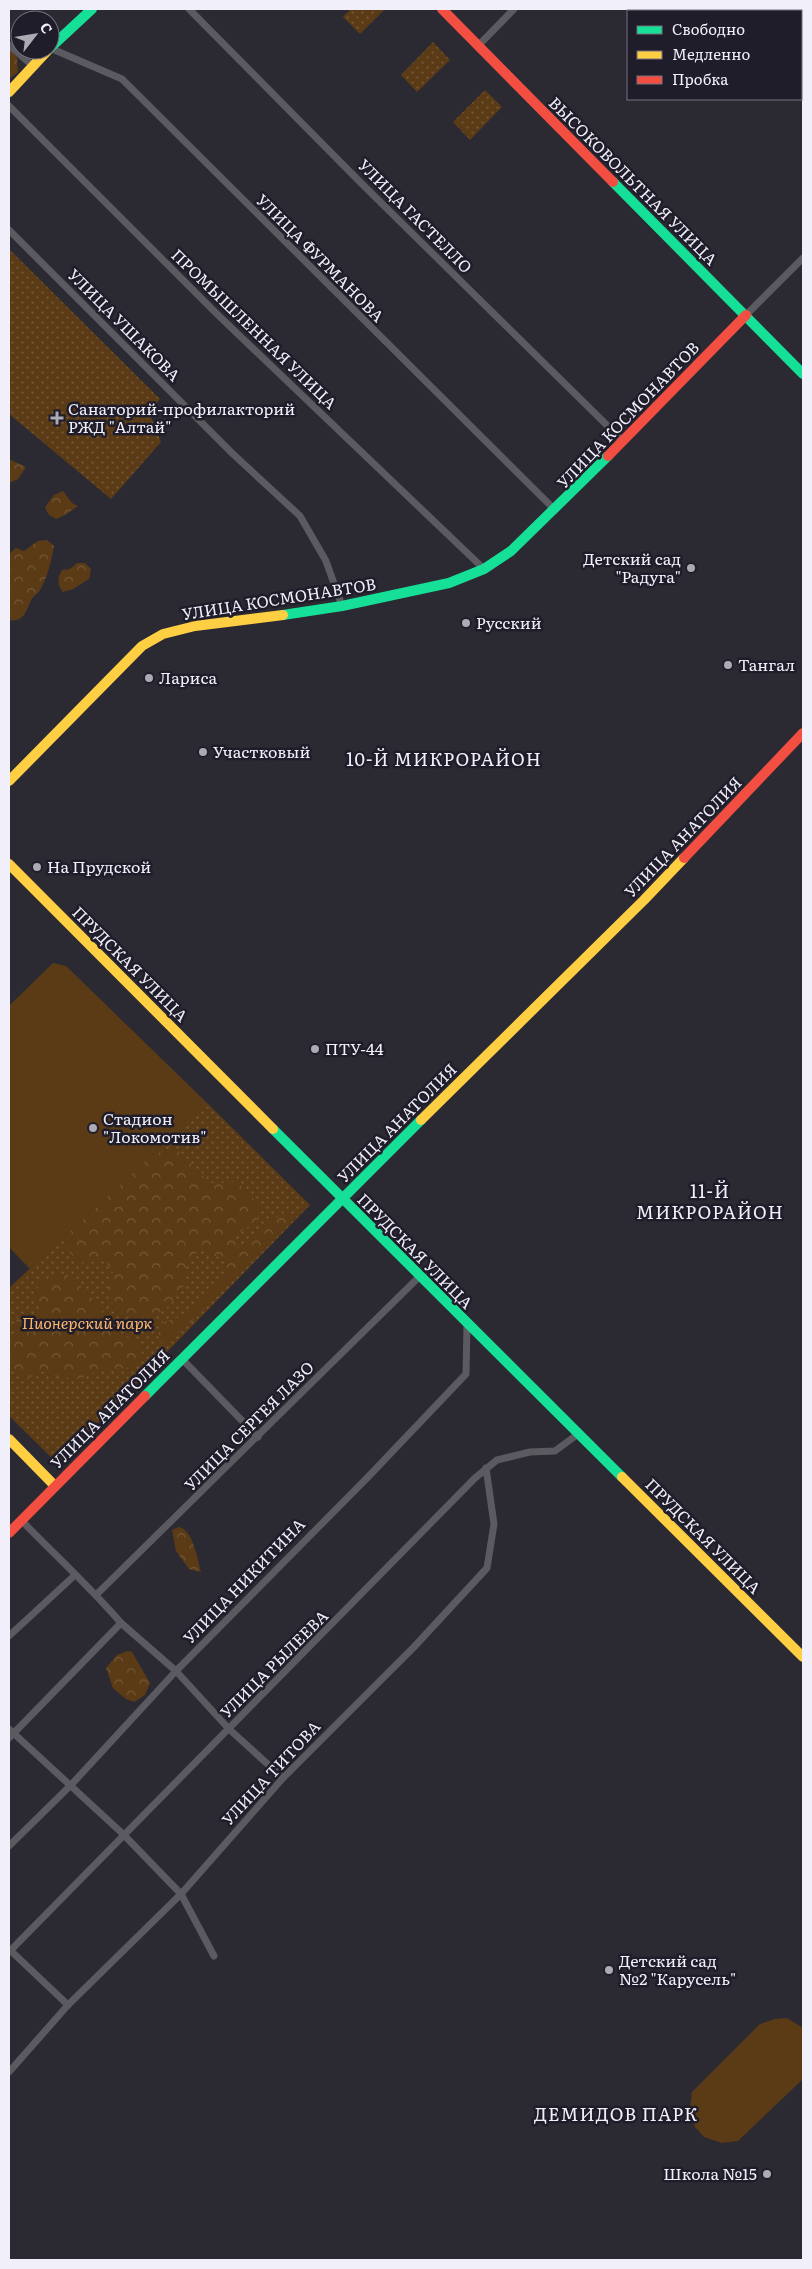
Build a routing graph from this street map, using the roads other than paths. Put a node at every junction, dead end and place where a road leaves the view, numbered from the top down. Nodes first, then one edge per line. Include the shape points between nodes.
1 (92, 9) edge
2 (188, 9) edge
3 (442, 9) edge
4 (514, 9) edge
5 (60, 39) edge
6 (9, 45) edge
7 (478, 46) junction
8 (60, 53) edge
9 (39, 60) edge
10 (33, 66) junction
11 (9, 92) edge
12 (9, 106) edge
13 (9, 230) edge
14 (803, 258) edge
15 (746, 315) junction
16 (803, 374) edge
17 (623, 441) junction
18 (555, 510) junction
19 (484, 569) junction
20 (342, 606) junction
21 (803, 733) edge
22 (9, 781) edge
23 (9, 864) edge
24 (341, 1198) junction
25 (420, 1276) junction
26 (468, 1324) junction
27 (182, 1358) junction
28 (578, 1434) junction
29 (258, 1437) junction
30 (9, 1439) edge
31 (486, 1468) junction
32 (55, 1486) junction
33 (21, 1520) junction
34 (9, 1532) edge
35 (75, 1575) junction
36 (97, 1594) junction
37 (121, 1623) junction
38 (9, 1636) edge
39 (803, 1657) edge
40 (176, 1671) junction
41 (229, 1729) junction
42 (10, 1734) edge
43 (284, 1778) junction
44 (71, 1785) junction
45 (123, 1834) junction
46 (9, 1846) edge
47 (180, 1894) junction
48 (9, 1950) edge
49 (214, 1956) dead end
50 (68, 2005) junction
51 (9, 2072) edge

1 - 5 street
2 - 17 street, УЛИЦА ГАСТЕЛЛО
3 - 7 street, ВЫСОКОВОЛЬТНАЯ УЛИЦА
4 - 7 street
6 - 10 street
7 - 15 street, ВЫСОКОВОЛЬТНАЯ УЛИЦА
8 - 18 street, УЛИЦА ФУРМАНОВА via 122,79
9 - 10 street
10 - 11 street
12 - 19 street, ПРОМЫШЛЕННАЯ УЛИЦА via 226,322
13 - 20 street, УЛИЦА УШАКОВА via 233,454 300,516 326,561
14 - 15 street
15 - 16 street, ВЫСОКОВОЛЬТНАЯ УЛИЦА
15 - 17 street, УЛИЦА КОСМОНАВТОВ
17 - 18 street, УЛИЦА КОСМОНАВТОВ
18 - 19 street, УЛИЦА КОСМОНАВТОВ via 511,551
19 - 20 street, УЛИЦА КОСМОНАВТОВ via 449,583
20 - 22 street, УЛИЦА КОСМОНАВТОВ via 195,626 157,636 142,646
21 - 24 street, УЛИЦА АНАТОЛИЯ via 644,900
23 - 24 street, ПРУДСКАЯ УЛИЦА
24 - 25 street, ПРУДСКАЯ УЛИЦА
24 - 27 street, УЛИЦА АНАТОЛИЯ
25 - 26 street, ПРУДСКАЯ УЛИЦА
25 - 29 street, УЛИЦА СЕРГЕЯ ЛАЗО
26 - 28 street, ПРУДСКАЯ УЛИЦА
26 - 40 street, УЛИЦА НИКИТИНА via 466,1374
27 - 29 street
27 - 32 street, УЛИЦА АНАТОЛИЯ
28 - 31 street, УЛИЦА РЫЛЕЕВА via 554,1451 530,1452 497,1460
28 - 39 street, ПРУДСКАЯ УЛИЦА
29 - 36 street, УЛИЦА СЕРГЕЯ ЛАЗО
30 - 32 street
31 - 41 street, УЛИЦА РЫЛЕЕВА
31 - 43 street, УЛИЦА ТИТОВА via 494,1524 487,1568 414,1648
32 - 33 street, УЛИЦА АНАТОЛИЯ
33 - 34 street, УЛИЦА АНАТОЛИЯ
33 - 35 street
35 - 36 street
35 - 38 street
36 - 37 street
37 - 40 street
37 - 42 street
40 - 41 street
40 - 44 street, УЛИЦА НИКИТИНА
41 - 43 street
41 - 45 street, УЛИЦА РЫЛЕЕВА
42 - 44 street
43 - 47 street, УЛИЦА ТИТОВА
44 - 45 street
44 - 46 street, УЛИЦА НИКИТИНА
45 - 47 street
45 - 48 street, УЛИЦА РЫЛЕЕВА
47 - 49 street
47 - 50 street, УЛИЦА ТИТОВА
48 - 50 street
50 - 51 street, УЛИЦА ТИТОВА

